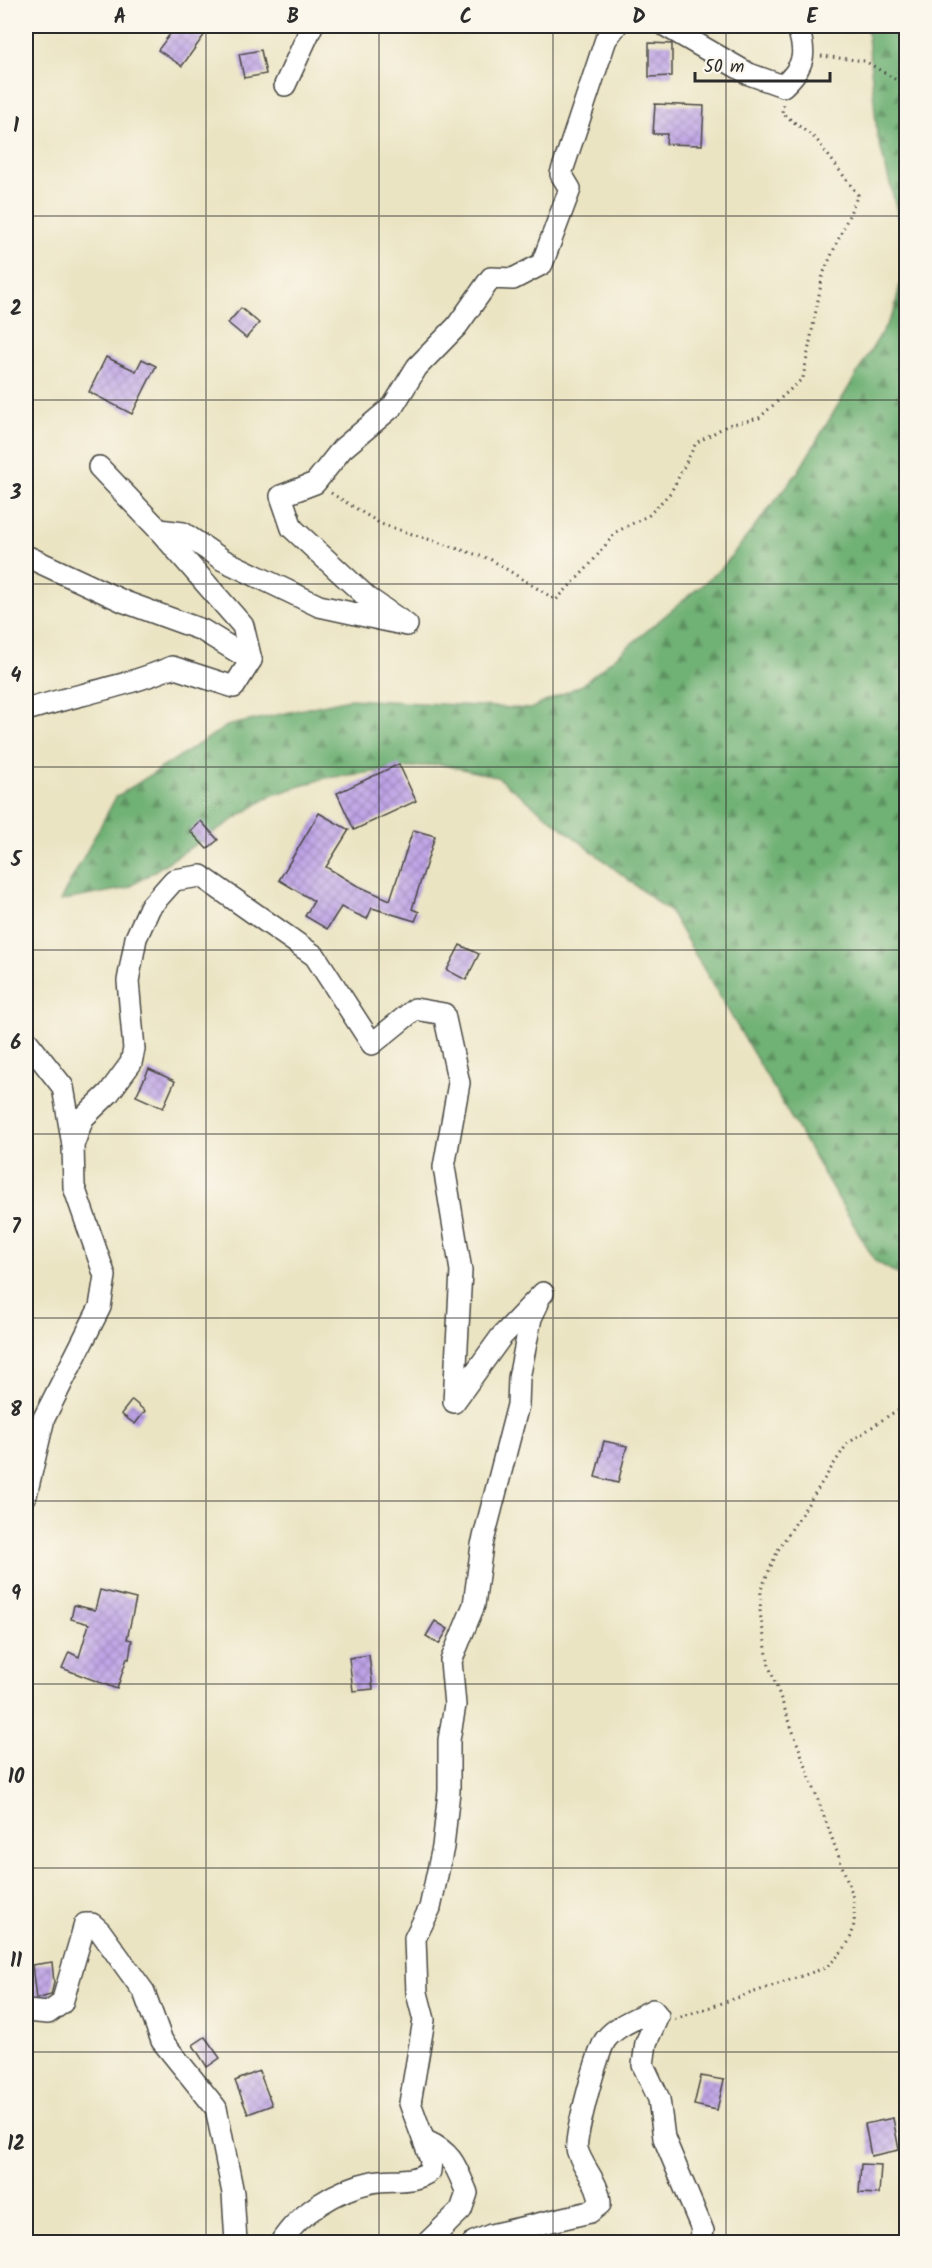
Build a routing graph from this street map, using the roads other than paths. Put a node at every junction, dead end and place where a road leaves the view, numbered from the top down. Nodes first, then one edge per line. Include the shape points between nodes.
1 (312, 26) edge
2 (616, 26) edge
3 (666, 26) edge
4 (801, 35) edge
5 (285, 85) dead end
6 (99, 466) dead end
7 (159, 530) junction
8 (26, 556) edge
9 (250, 660) junction
10 (26, 710) edge
11 (26, 1040) edge
12 (73, 1145) junction
13 (26, 1495) edge
14 (26, 2011) edge
15 (426, 2141) junction
16 (236, 2242) edge
17 (281, 2242) edge
18 (428, 2242) edge
19 (474, 2242) edge
20 (698, 2242) edge

1 - 5 street
2 - 7 street via 606,39 561,174 570,189 542,264 513,279 491,278 457,326 417,368 393,406 342,449 315,483 281,496 292,528 368,598 407,625 319,606 223,560 183,533
3 - 4 street via 749,74 783,87 799,72
6 - 7 street
7 - 9 street via 243,626
8 - 9 street via 125,602 202,630
9 - 10 street via 234,687 172,667 136,682
11 - 12 street via 63,1087
12 - 13 street via 74,1187 105,1276 100,1306 44,1418
12 - 15 street via 83,1118 109,1093 130,1063 134,1049 128,981 136,938 150,907 174,880 201,876 315,956 372,1044 415,1009 444,1014 459,1083 444,1167 461,1271 454,1402 501,1337 543,1293 531,1318 519,1378 518,1405 482,1545 474,1605 451,1661 455,1705 442,1847 430,1908 415,1938 417,1993 424,2020 410,2103
14 - 16 street via 48,2013 62,2003 85,1924 100,1930 144,1992 162,2041 216,2108 233,2193
15 - 17 street via 430,2170 420,2179 372,2182 338,2194 306,2215
15 - 18 street via 440,2147 454,2161 466,2193 461,2210
19 - 20 street via 590,2212 600,2204 600,2194 576,2147 596,2060 605,2039 653,2010 658,2016 646,2043 643,2065 659,2099 664,2138 703,2231

